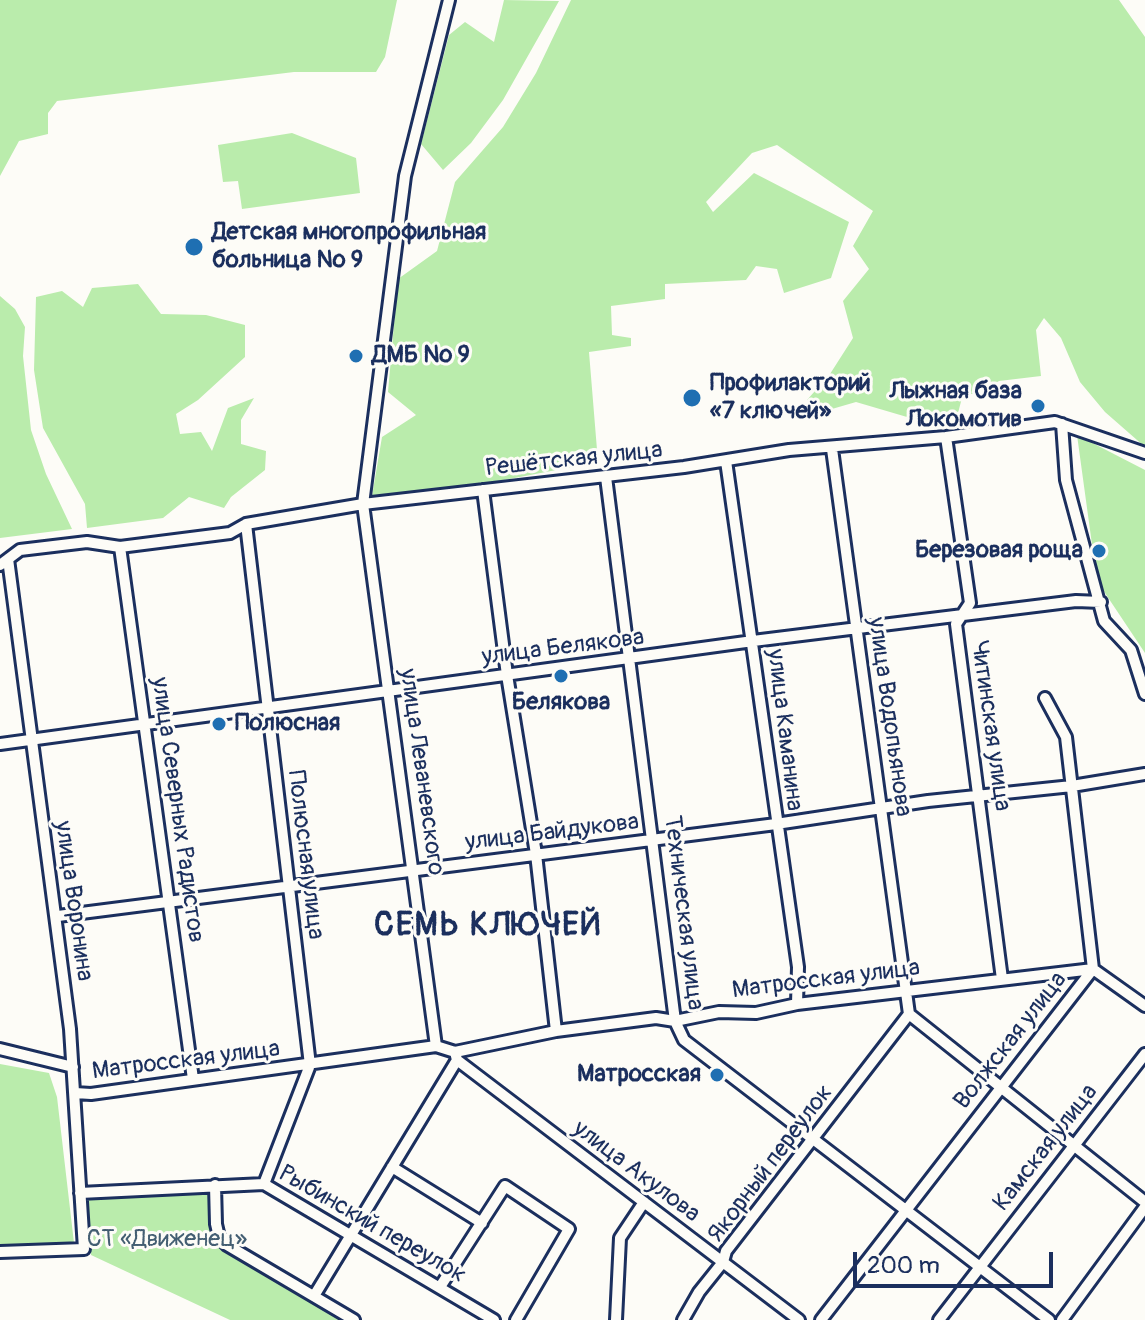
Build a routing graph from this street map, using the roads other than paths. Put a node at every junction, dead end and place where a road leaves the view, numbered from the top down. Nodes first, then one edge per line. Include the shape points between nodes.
1 (449, 0) edge
2 (1062, 424) junction
3 (946, 437) junction
4 (832, 449) junction
5 (1145, 453) edge
6 (726, 461) junction
7 (606, 477) junction
8 (483, 490) junction
9 (363, 504) junction
10 (246, 524) junction
11 (120, 547) junction
12 (4, 562) edge
13 (1101, 602) junction
14 (965, 614) junction
15 (857, 629) junction
16 (753, 641) junction
17 (630, 659) junction
18 (507, 675) junction
19 (390, 692) junction
20 (1145, 694) edge
21 (1045, 698) dead end
22 (266, 708) junction
23 (145, 724) junction
24 (30, 740) junction
25 (0, 744) edge
26 (1145, 774) edge
27 (1072, 786) junction
28 (980, 796) junction
29 (881, 810) junction
30 (776, 824) junction
31 (655, 840) junction
32 (536, 854) junction
33 (414, 869) junction
34 (290, 886) junction
35 (171, 902) junction
36 (58, 916) junction
37 (1093, 969) junction
38 (1002, 979) junction
39 (904, 991) junction
40 (797, 1004) junction
41 (1145, 1006) edge
42 (909, 1014) junction
43 (675, 1021) junction
44 (556, 1031) junction
45 (436, 1046) junction
46 (0, 1049) edge
47 (1145, 1054) edge
48 (456, 1056) junction
49 (310, 1065) junction
50 (73, 1067) junction
51 (193, 1079) junction
52 (1000, 1086) junction
53 (75, 1093) junction
54 (816, 1139) junction
55 (1073, 1145) junction
56 (392, 1167) junction
57 (264, 1184) junction
58 (215, 1185) junction
59 (80, 1193) junction
60 (644, 1202) junction
61 (1145, 1204) edge
62 (905, 1211) junction
63 (482, 1223) junction
64 (349, 1236) junction
65 (0, 1252) edge
66 (723, 1262) junction
67 (979, 1267) junction
68 (440, 1287) junction
69 (314, 1296) junction
70 (354, 1320) edge
71 (494, 1320) edge
72 (516, 1320) edge
73 (616, 1320) edge
74 (683, 1320) edge
75 (799, 1320) edge
76 (821, 1320) edge
77 (939, 1320) edge
78 (1049, 1320) edge
79 (1062, 1320) edge

1 - 9 street, улица Леваневского via 405,176
2 - 3 street, Решётская улица
2 - 5 street, Решётская улица
2 - 13 street via 1066,480
3 - 4 street, Решётская улица
3 - 14 street, Читинская улица via 970,603
4 - 6 street, Решётская улица
4 - 15 street, улица Водопьянова
6 - 7 street, Решётская улица
6 - 16 street, улица Каманина
7 - 8 street, Решётская улица
7 - 17 street, Техническая улица
8 - 9 street, Решётская улица
8 - 18 street
9 - 10 street, Решётская улица
9 - 19 street, улица Леваневского
10 - 11 street, Решётская улица via 230,533
10 - 22 street, Полюсная улица
11 - 12 street, Решётская улица via 87,542 20,550
11 - 23 street, улица Северных Радистов
12 - 24 street, улица Воронина
13 - 14 street, улица Белякова
13 - 20 street via 1104,621 1131,650
14 - 15 street, улица Белякова
14 - 28 street, Читинская улица via 956,624
15 - 16 street, улица Белякова
15 - 29 street, улица Водопьянова
16 - 17 street, улица Белякова
16 - 30 street, улица Каманина
17 - 18 street, улица Белякова
17 - 31 street, Техническая улица
18 - 19 street, улица Белякова
18 - 32 street
19 - 22 street, улица Белякова
19 - 33 street, улица Леваневского
21 - 27 street, Волжская улица via 1066,737
22 - 23 street, улица Белякова
22 - 34 street, Полюсная улица
23 - 24 street, улица Белякова
23 - 35 street, улица Северных Радистов
24 - 25 street, улица Белякова
24 - 36 street, улица Воронина
26 - 27 street, улица Байдукова
27 - 28 street, улица Байдукова
27 - 37 street, Волжская улица
28 - 29 street, улица Байдукова
28 - 38 street, Читинская улица
29 - 30 street, улица Байдукова
29 - 39 street, улица Водопьянова
30 - 31 street, улица Байдукова
30 - 40 street, улица Каманина via 798,967
31 - 32 street, улица Байдукова
31 - 43 street, Техническая улица
32 - 33 street, улица Байдукова
32 - 44 street
33 - 34 street, улица Байдукова
33 - 45 street, улица Леваневского
34 - 35 street, улица Байдукова
34 - 49 street, Полюсная улица
35 - 36 street, улица Байдукова
35 - 51 street, улица Северных Радистов
36 - 50 street, улица Воронина
37 - 38 street, Матросская улица
37 - 41 street
37 - 52 street, Волжская улица
38 - 39 street, Матросская улица
39 - 40 street, Матросская улица
39 - 42 street
40 - 43 street, Матросская улица
42 - 52 street
42 - 54 street, Якорный переулок
43 - 44 street, Матросская улица via 656,1018
43 - 54 street, Техническая улица via 684,1040
44 - 48 street, Матросская улица
45 - 48 street, Матросская улица
45 - 49 street, Матросская улица
46 - 50 street, Матросская улица
47 - 55 street, Камская улица
48 - 56 street
48 - 60 street, улица Акулова
49 - 51 street, Матросская улица
49 - 57 street, Полюсная улица
50 - 53 street, улица Воронина
51 - 53 street, Матросская улица
52 - 55 street
52 - 62 street, Волжская улица
53 - 59 street, улица Воронина
54 - 62 street, Техническая улица
54 - 66 street, Якорный переулок via 726,1251
55 - 61 street
55 - 67 street, Камская улица
56 - 63 street
56 - 64 street
57 - 58 street, Рыбинский переулок
57 - 64 street, Рыбинский переулок
58 - 59 street, Рыбинский переулок
58 - 69 street via 219,1237
59 - 65 street, улица Воронина via 84,1249
60 - 66 street, улица Акулова
60 - 73 street via 620,1238
61 - 79 street
62 - 67 street, Техническая улица
62 - 76 street, Волжская улица
63 - 68 street
63 - 72 street via 505,1186 569,1229
64 - 68 street, Рыбинский переулок
64 - 69 street
66 - 74 street, Якорный переулок
66 - 75 street, улица Акулова
67 - 77 street, Камская улица
67 - 78 street, Техническая улица
68 - 71 street, Рыбинский переулок
69 - 70 street

